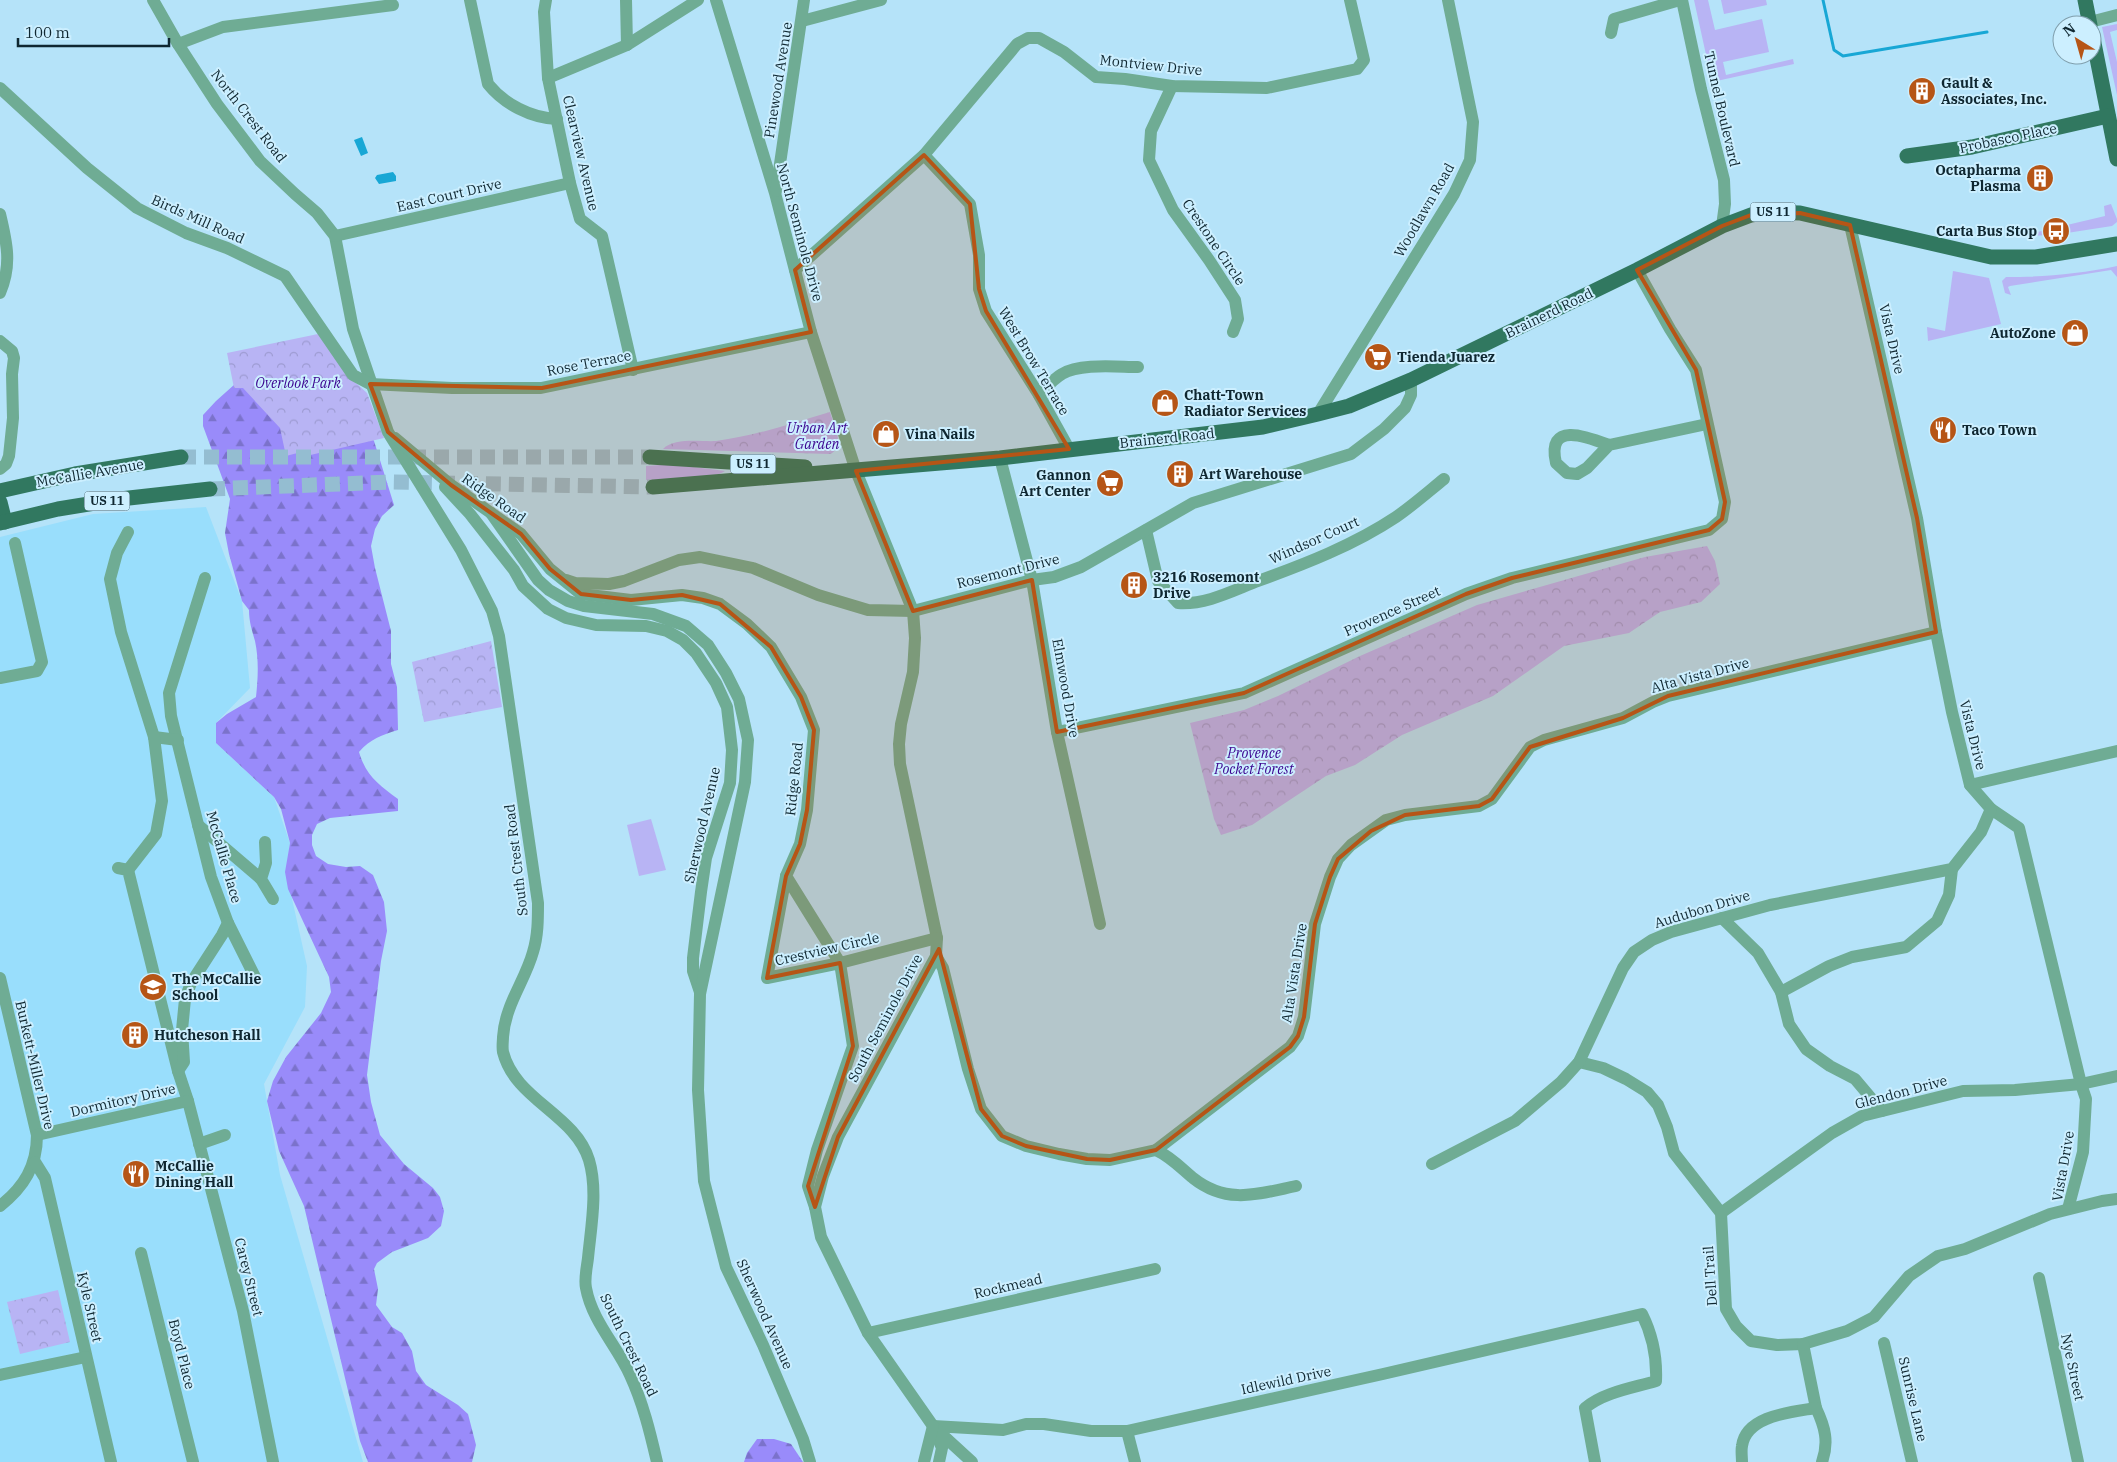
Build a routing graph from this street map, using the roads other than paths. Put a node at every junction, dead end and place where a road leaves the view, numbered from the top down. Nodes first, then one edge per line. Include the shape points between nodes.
1 (153, 0) edge
2 (470, 0) edge
3 (546, 0) edge
4 (626, 0) edge
5 (698, 0) edge
6 (716, 0) edge
7 (804, 0) edge
8 (881, 0) edge
9 (1350, 0) edge
10 (1448, 0) edge
11 (1681, 0) edge
12 (2085, 0) edge
13 (393, 5) dead end
14 (2088, 15) edge
15 (2117, 15) edge
16 (802, 21) junction
17 (2102, 22) edge
18 (1611, 33) dead end
19 (178, 44) junction
20 (627, 45) junction
21 (2098, 65) edge
22 (548, 78) junction
23 (1172, 86) junction
24 (0, 88) edge
25 (2108, 116) junction
26 (557, 119) junction
27 (924, 155) junction
28 (1907, 156) dead end
29 (2117, 158) edge
30 (570, 183) junction
31 (775, 193) junction
32 (0, 214) edge
33 (1850, 225) junction
34 (1722, 226) junction
35 (335, 236) junction
36 (2117, 244) edge
37 (795, 270) junction
38 (1637, 270) junction
39 (0, 293) edge
40 (810, 332) junction
41 (1233, 332) dead end
42 (0, 341) edge
43 (1138, 366) dead end
44 (633, 370) junction
45 (1411, 380) junction
46 (370, 384) junction
47 (1039, 395) junction
48 (1318, 414) junction
49 (1707, 424) junction
50 (388, 432) junction
51 (1609, 445) dead end
52 (1069, 449) junction
53 (650, 456) tunnel mouth
54 (181, 457) tunnel mouth
55 (1000, 458) junction
56 (431, 468) junction
57 (0, 469) edge
58 (856, 471) junction
59 (1444, 479) dead end
60 (653, 487) tunnel mouth
61 (210, 489) tunnel mouth
62 (0, 491) edge
63 (0, 502) edge
64 (491, 513) junction
65 (3, 523) edge
66 (1146, 530) junction
67 (128, 532) dead end
68 (15, 543) dead end
69 (205, 578) dead end
70 (561, 578) junction
71 (1032, 580) junction
72 (913, 611) junction
73 (1936, 632) junction
74 (0, 678) edge
75 (1057, 732) junction
76 (154, 737) junction
77 (178, 740) junction
78 (2117, 751) edge
79 (1970, 785) junction
80 (1992, 809) junction
81 (198, 826) junction
82 (265, 842) dead end
83 (1952, 869) junction
84 (786, 876) junction
85 (261, 879) junction
86 (273, 899) dead end
87 (1722, 918) junction
88 (228, 922) junction
89 (1100, 924) dead end
90 (937, 938) junction
91 (936, 956) junction
92 (840, 963) junction
93 (255, 977) dead end
94 (0, 978) edge
95 (1781, 992) junction
96 (700, 994) junction
97 (1579, 1062) junction
98 (178, 1071) junction
99 (2117, 1076) edge
100 (2081, 1084) junction
101 (188, 1101) junction
102 (1882, 1110) junction
103 (37, 1135) junction
104 (225, 1135) dead end
105 (199, 1144) junction
106 (1156, 1150) junction
107 (35, 1162) junction
108 (1432, 1164) dead end
109 (1296, 1186) dead end
110 (2117, 1199) edge
111 (0, 1206) edge
112 (815, 1207) junction
113 (2068, 1210) junction
114 (1721, 1213) junction
115 (141, 1253) dead end
116 (1155, 1269) dead end
117 (2039, 1278) dead end
118 (868, 1333) junction
119 (1884, 1343) dead end
120 (1803, 1344) junction
121 (86, 1357) junction
122 (0, 1375) edge
123 (1816, 1408) junction
124 (933, 1426) junction
125 (1127, 1431) junction
126 (111, 1462) edge
127 (193, 1462) edge
128 (273, 1462) edge
129 (657, 1462) edge
130 (810, 1462) edge
131 (924, 1462) edge
132 (939, 1462) edge
133 (972, 1462) edge
134 (1135, 1462) edge
135 (1595, 1462) edge
136 (1742, 1462) edge
137 (1822, 1462) edge
138 (1912, 1462) edge
139 (2078, 1462) edge

1 - 19 street, North Crest Road
2 - 26 street via 488,84 508,104
3 - 22 street, Clearview Avenue
4 - 20 street
5 - 20 street
6 - 31 street, North Seminole Drive
7 - 16 street, Pinewood Avenue
8 - 16 street
9 - 23 street, Montview Drive via 1364,60 1357,69 1267,88
10 - 48 street, Woodlawn Road via 1473,122 1470,160 1454,194
11 - 18 street via 1614,19
11 - 34 street, Tunnel Boulevard via 1724,180
12 - 14 main road
13 - 19 street via 223,27
15 - 17 street
16 - 31 street, Pinewood Avenue
19 - 35 street, North Crest Road via 260,161 317,213
20 - 22 street
21 - 25 main road
22 - 26 street, Clearview Avenue
23 - 27 street, Montview Drive via 1096,77 1064,52 1039,38 1028,38 1016,44
23 - 41 street, Crestone Circle via 1151,131 1149,160 1173,210 1235,300 1238,319
24 - 46 street, Birds Mill Road via 87,168 137,208 286,276 353,375
25 - 28 main road, Probasco Place via 1972,147
25 - 29 main road
26 - 30 street, Clearview Avenue
27 - 37 street, Montview Drive
27 - 47 street, West Brow Terrace via 970,204 979,255 979,289 986,310
30 - 35 street, East Court Drive
30 - 44 street, Clearview Avenue via 580,219 602,236
31 - 37 street, North Seminole Drive
32 - 39 street via 8,262
33 - 34 main road, Brainerd Road / US 11 via 1800,213 1769,212
33 - 36 main road, Brainerd Road / US 11 via 1991,257 2036,257
33 - 73 street, Vista Drive via 1917,518
34 - 38 main road, Brainerd Road / US 11
35 - 46 street, North Crest Road via 353,329
37 - 40 street, North Seminole Drive
38 - 45 main road, Brainerd Road / US 11
38 - 49 street via 1696,370
40 - 44 street, Rose Terrace
40 - 58 street, North Seminole Drive
42 - 57 street via 12,351 14,358 9,456
43 - 47 street via 1064,372
44 - 46 street, Rose Terrace via 541,388
45 - 48 main road, Brainerd Road / US 11 via 1349,406
45 - 66 street, Rosemont Drive via 1412,395 1405,408 1351,454 1193,503
46 - 50 street, South Crest Road
47 - 52 street, West Brow Terrace
48 - 52 main road, Brainerd Road / US 11 via 1263,427
49 - 51 street
49 - 75 street, Provence Street via 1726,502 1722,519 1709,530 1512,578 1466,594 1244,693
50 - 56 street, Ridge Road
50 - 129 street, South Crest Road via 461,550 492,611 538,903 533,953 508,1010 502,1051 515,1077 578,1139 589,1159 592,1191 586,1286 592,1307 630,1374 646,1417
52 - 55 main road, Brainerd Road / US 11
53 - 58 main road, Brainerd Road / US 11
54 - 62 main road, McCallie Avenue / US 11 via 75,474
55 - 58 main road, Brainerd Road / US 11
55 - 71 street, Elmwood Drive
56 - 64 street, Ridge Road
56 - 96 street, Sherwood Avenue via 523,586 548,609 566,618 596,625 646,626 667,631 696,653 716,683 726,707 732,750 730,783 706,858 693,958
58 - 60 main road, Brainerd Road / US 11
58 - 72 street, South Seminole Drive
59 - 66 street, Windsor Court via 1396,516 1366,534 1302,565 1191,604 1178,603 1158,581
61 - 65 main road, US 11 via 120,499
63 - 65 main road
64 - 70 street, Ridge Road via 521,534 538,557
64 - 96 street, Sherwood Avenue via 524,561 549,590 584,606 653,614 686,626 708,645 739,699 749,752
66 - 71 street, Rosemont Drive via 1087,565 1054,577
67 - 76 street via 116,553 110,579 121,632
68 - 74 street via 42,662 36,671
69 - 77 street, McCallie Place via 169,693
70 - 72 street, Rosemont Drive via 575,583 609,584 679,560 700,557 754,568 818,595 868,610
70 - 84 street, Ridge Road via 581,594 631,600 682,595 703,598 727,609 771,648 801,697 814,730 808,810 800,844
71 - 72 street, Rosemont Drive
71 - 75 street, Elmwood Drive
72 - 90 street, South Seminole Drive via 913,672 901,724 900,764
73 - 79 street, Vista Drive
73 - 106 street, Alta Vista Drive via 1668,696 1623,718 1544,740 1530,747 1492,799 1479,806 1386,820 1351,845 1338,859 1330,877 1315,924 1304,1017 1298,1036 1290,1047
75 - 89 street, Elmwood Drive
76 - 77 street
76 - 98 street via 162,800 156,834 123,869
77 - 81 street, McCallie Place
78 - 79 street
79 - 80 street, Vista Drive
80 - 83 street via 1981,832
80 - 100 street, Vista Drive via 2019,828
81 - 85 street
81 - 88 street, McCallie Place via 211,877
82 - 85 street via 266,863
83 - 87 street, Audubon Drive via 1770,905
83 - 95 street via 1949,895 1937,921 1906,947 1852,957
84 - 92 street
84 - 92 street, Crestview Circle via 767,978
85 - 86 street
87 - 95 street via 1758,953
87 - 97 street, Audubon Drive via 1671,932 1634,952 1623,968
88 - 93 street, McCallie Place
88 - 98 street via 191,983 185,999 182,1030 184,1062
90 - 91 street, South Seminole Drive
90 - 92 street, Crestview Circle
91 - 106 street, Alta Vista Drive via 944,968 981,1109 1002,1136 1026,1146 1087,1159 1110,1160
91 - 112 street, South Seminole Drive via 838,1137
92 - 112 street via 853,1046 808,1186
94 - 103 street, Burkett-Miller Drive
95 - 102 street via 1789,1024 1806,1049 1855,1079
96 - 130 street, Sherwood Avenue via 698,1090 704,1182 726,1267 763,1345
97 - 108 street, Audubon Drive via 1561,1082 1515,1120
97 - 114 street via 1603,1068 1647,1092 1658,1105 1674,1153
98 - 101 street
99 - 100 street, Glendon Drive
100 - 102 street, Glendon Drive via 1963,1092
100 - 113 street, Vista Drive via 2086,1099 2083,1152
101 - 103 street, Dormitory Drive
101 - 105 street, Carey Street
102 - 114 street, Glendon Drive via 1862,1116 1832,1133
103 - 107 street, Burkett-Miller Drive
104 - 105 street
105 - 128 street, Carey Street via 242,1311
106 - 109 street via 1166,1154 1208,1188 1227,1195 1244,1196
107 - 111 street, Burkett-Miller Drive via 21,1186
107 - 121 street, Kyle Street via 45,1178
110 - 113 street, Vista Drive
112 - 118 street, South Seminole Drive via 821,1237
113 - 120 street, Dell Trail via 1938,1256 1909,1276 1874,1316 1847,1331
114 - 120 street, Dell Trail via 1726,1309 1736,1326 1751,1342
115 - 127 street, Boyd Place
116 - 118 street, Rockmead
117 - 139 street, Nye Street
118 - 124 street, South Seminole Drive
119 - 138 street, Sunrise Lane
120 - 123 street
121 - 122 street
121 - 126 street, Kyle Street
123 - 136 street via 1766,1419 1750,1430 1742,1445
123 - 137 street via 1823,1422 1827,1448
124 - 125 street, Idlewild Drive via 1003,1430 1026,1424 1044,1424 1091,1431
124 - 131 street
124 - 132 street, South Seminole Drive via 942,1448
124 - 133 street
125 - 134 street
125 - 135 street, Idlewild Drive via 1642,1314 1650,1330 1657,1367 1656,1381 1608,1395 1585,1408

